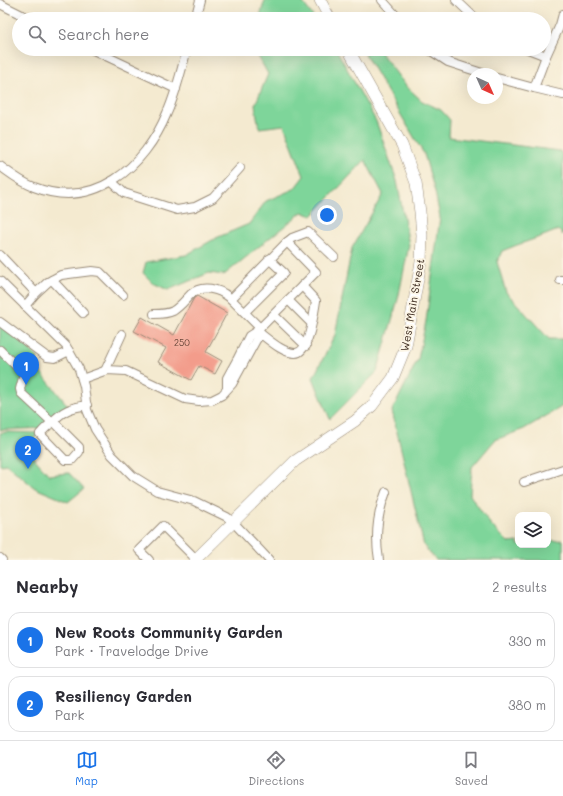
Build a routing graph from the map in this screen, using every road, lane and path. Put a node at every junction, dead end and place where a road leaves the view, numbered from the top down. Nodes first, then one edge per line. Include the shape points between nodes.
1 (200, 0) edge
2 (320, 0) edge
3 (382, 0) edge
4 (456, 0) edge
5 (0, 4) edge
6 (16, 12) edge
7 (197, 12) edge
8 (326, 12) edge
9 (393, 12) edge
10 (469, 12) edge
11 (563, 14) edge
12 (551, 45) edge
13 (106, 56) edge
14 (185, 56) edge
15 (352, 56) edge
16 (439, 56) edge
17 (546, 56) edge
18 (467, 68) edge
19 (503, 80) edge
20 (534, 88) junction
21 (176, 89) junction
22 (563, 95) edge
23 (0, 166) edge
24 (240, 168) dead end
25 (112, 182) junction
26 (287, 242) junction
27 (0, 255) edge
28 (334, 257) dead end
29 (269, 259) junction
30 (52, 280) junction
31 (0, 281) edge
32 (302, 286) junction
33 (36, 293) junction
34 (123, 295) dead end
35 (231, 299) junction
36 (288, 300) junction
37 (25, 306) junction
38 (245, 312) junction
39 (83, 313) dead end
40 (154, 314) dead end
41 (274, 315) junction
42 (0, 322) edge
43 (311, 323) junction
44 (260, 331) junction
45 (122, 334) dead end
46 (306, 346) junction
47 (0, 350) edge
48 (68, 351) junction
49 (105, 371) junction
50 (82, 379) junction
51 (86, 405) junction
52 (53, 421) junction
53 (563, 469) edge
54 (524, 482) dead end
55 (386, 492) dead end
56 (234, 523) junction
57 (265, 558) edge
58 (149, 560) edge
59 (195, 560) edge
60 (379, 560) edge

1 - 7 street
2 - 8 main road
3 - 9 street
4 - 10 street
5 - 6 street
11 - 12 street
13 - 21 street
14 - 21 street
15 - 56 main road, West Main Street via 402,145 416,183 422,235 421,262 406,346 393,378 372,406 355,421 295,462
16 - 18 street
17 - 20 street
19 - 20 street
20 - 22 street
21 - 25 street via 162,126 148,147 132,166
23 - 25 street via 33,187 59,193 86,192
24 - 25 street via 212,198 195,207 177,210 124,193
26 - 28 street via 308,232
26 - 29 street
26 - 32 street via 316,272
27 - 33 street
29 - 35 street
29 - 38 street via 284,273
30 - 33 street
30 - 34 street via 61,275 100,272
30 - 39 street
31 - 37 street
32 - 36 street
32 - 43 street via 316,301
33 - 37 street
35 - 38 street
35 - 40 street via 223,292 204,289 192,293 184,303 171,312
36 - 41 street
36 - 43 street
37 - 48 street via 66,346
38 - 44 street
41 - 44 street
41 - 46 street
42 - 48 street via 47,357 55,358
43 - 46 street
44 - 46 street via 278,347 294,353
44 - 49 street via 249,336 228,378 227,388 222,395 212,400 184,399 131,372
45 - 49 street
47 - 52 street via 24,374 21,393
48 - 50 street
49 - 50 street
50 - 51 street
51 - 52 street via 70,408
51 - 56 street via 95,429 112,456 133,476 157,491 194,501
52 - 52 street via 40,435 65,460 72,460 79,452 79,446
53 - 54 street
55 - 60 street via 377,521
56 - 57 street
56 - 59 main road, West Main Street
58 - 59 street via 139,550 163,526

